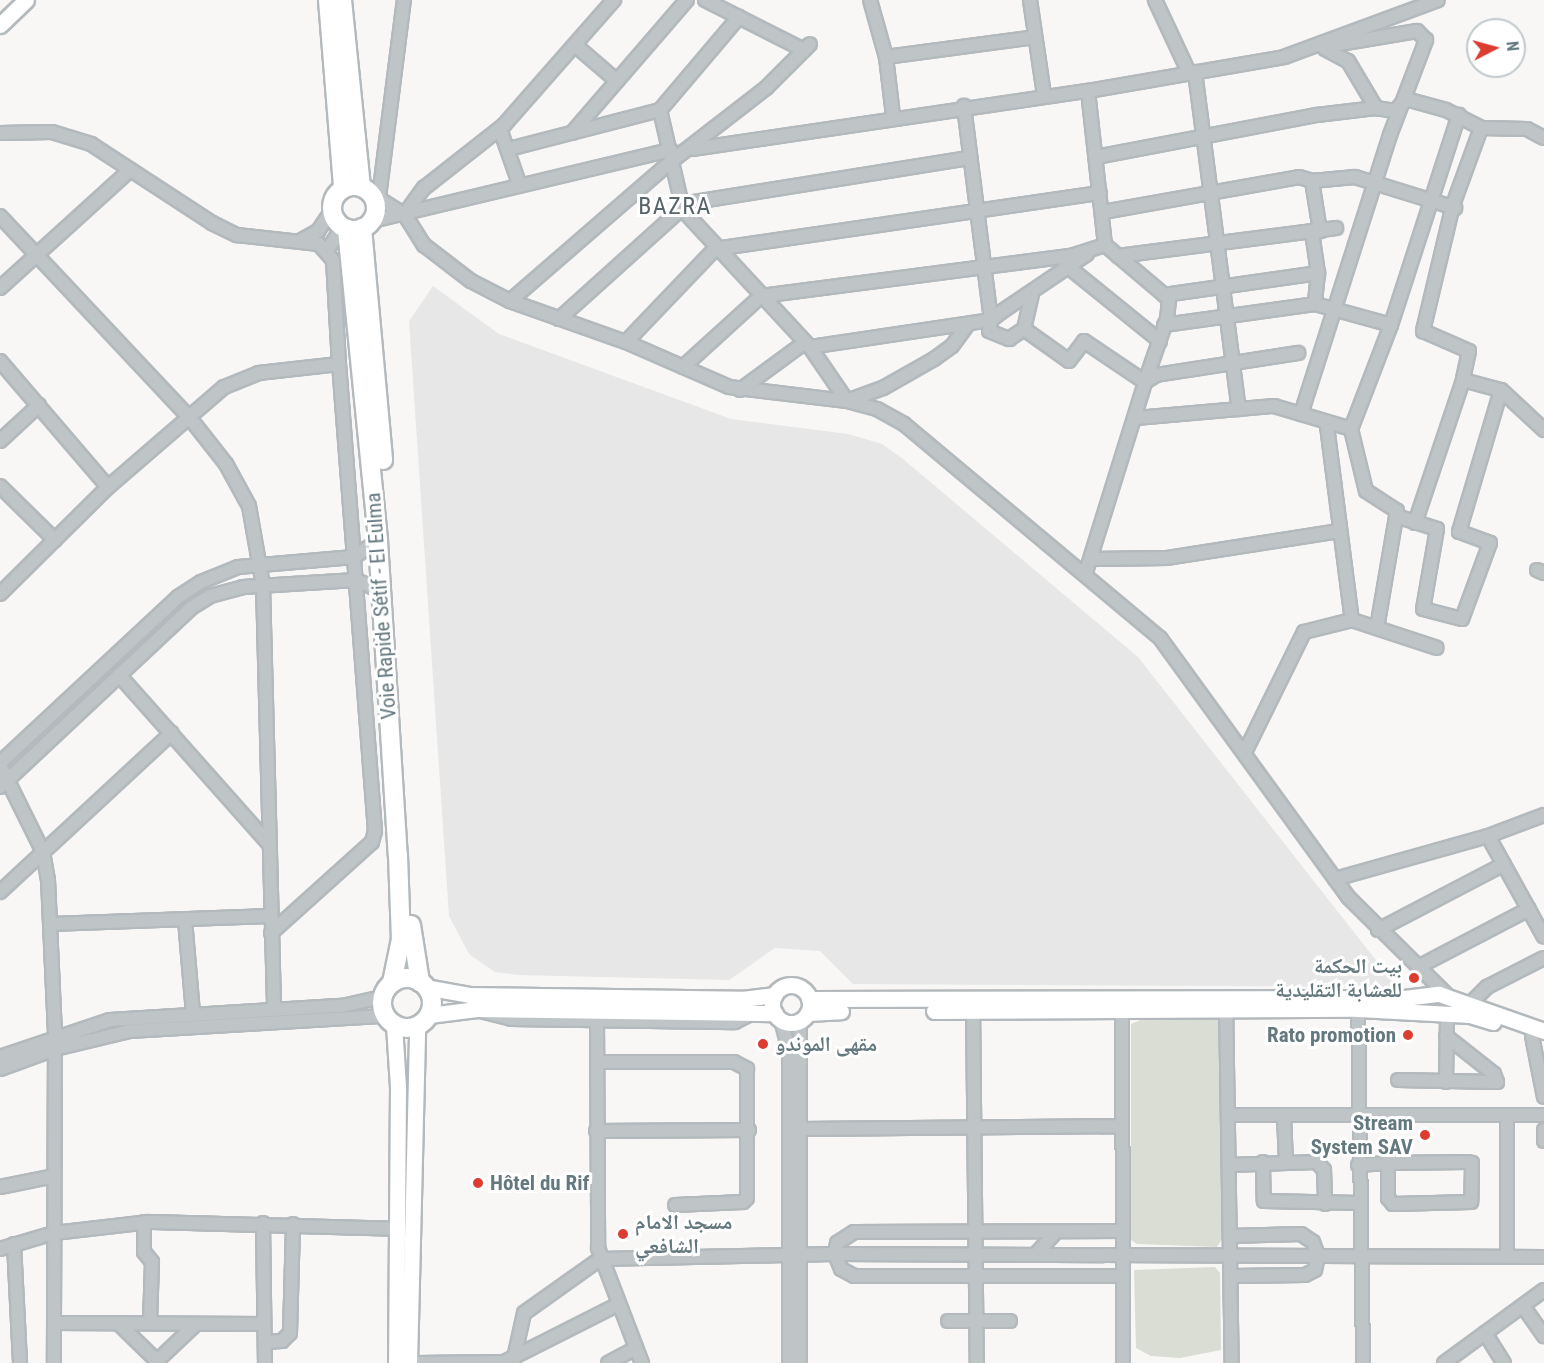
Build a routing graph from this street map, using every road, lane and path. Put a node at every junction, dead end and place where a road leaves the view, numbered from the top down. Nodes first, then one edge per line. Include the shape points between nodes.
1 (26, 0) edge
2 (328, 0) edge
3 (342, 0) edge
4 (404, 0) edge
5 (614, 0) edge
6 (687, 0) edge
7 (705, 0) edge
8 (870, 0) edge
9 (1030, 0) edge
10 (1155, 0) edge
11 (1438, 0) edge
12 (739, 17) junction
13 (5, 21) edge
14 (1035, 37) junction
15 (575, 45) junction
16 (1309, 50) junction
17 (886, 57) junction
18 (1192, 73) junction
19 (617, 81) junction
20 (1088, 91) junction
21 (1044, 95) junction
22 (1406, 99) junction
23 (964, 106) junction
24 (1376, 108) junction
25 (660, 110) junction
26 (1459, 115) junction
27 (893, 116) junction
28 (1481, 128) junction
29 (500, 129) junction
30 (0, 133) edge
31 (572, 133) junction
32 (1544, 138) edge
33 (1203, 140) junction
34 (509, 149) junction
35 (693, 149) junction
36 (672, 155) junction
37 (1096, 157) junction
38 (970, 158) junction
39 (130, 170) junction
40 (1312, 181) junction
41 (1374, 182) junction
42 (520, 186) junction
43 (363, 191) junction
44 (1100, 192) junction
45 (1209, 194) junction
46 (1432, 201) junction
47 (976, 207) junction
48 (1455, 208) junction
49 (332, 210) junction
50 (683, 210) junction
51 (1103, 212) junction
52 (406, 213) junction
53 (0, 216) edge
54 (356, 226) junction
55 (1336, 228) dead end
56 (1316, 231) junction
57 (287, 242) junction
58 (1218, 245) junction
59 (1099, 247) junction
60 (328, 249) junction
61 (716, 249) junction
62 (38, 253) junction
63 (1119, 256) junction
64 (1045, 258) junction
65 (983, 266) junction
66 (1071, 266) junction
67 (1318, 273) junction
68 (0, 288) edge
69 (1223, 290) junction
70 (1032, 294) junction
71 (1164, 295) junction
72 (761, 296) junction
73 (510, 301) junction
74 (1315, 304) junction
75 (1335, 307) junction
76 (1227, 318) junction
77 (559, 319) junction
78 (991, 320) junction
79 (968, 324) junction
80 (1164, 325) junction
81 (1391, 325) junction
82 (1024, 329) junction
83 (1160, 341) junction
84 (626, 342) junction
85 (807, 345) junction
86 (1298, 352) dead end
87 (0, 361) edge
88 (1233, 363) junction
89 (339, 364) junction
90 (683, 367) junction
91 (1463, 380) junction
92 (1145, 382) junction
93 (740, 390) junction
94 (1501, 390) junction
95 (847, 401) junction
96 (39, 405) junction
97 (1239, 409) junction
98 (1301, 414) junction
99 (189, 417) junction
100 (1136, 418) junction
101 (1327, 426) junction
102 (1352, 429) junction
103 (1544, 430) edge
104 (0, 441) edge
105 (0, 486) edge
106 (108, 487) junction
107 (1396, 516) junction
108 (1414, 523) junction
109 (1437, 529) junction
110 (1340, 531) junction
111 (1459, 532) junction
112 (55, 540) junction
113 (378, 542) junction
114 (354, 557) junction
115 (1091, 559) junction
116 (261, 564) junction
117 (1086, 573) junction
118 (356, 580) junction
119 (263, 585) junction
120 (381, 591) junction
121 (0, 594) edge
122 (1352, 620) junction
123 (1377, 628) junction
124 (1437, 648) dead end
125 (119, 675) junction
126 (171, 733) junction
127 (1245, 752) junction
128 (0, 764) edge
129 (10, 778) junction
130 (0, 787) edge
131 (1544, 815) edge
132 (1488, 836) junction
133 (268, 843) junction
134 (43, 852) junction
135 (1504, 864) junction
136 (1335, 879) junction
137 (0, 892) edge
138 (1529, 909) junction
139 (271, 916) junction
140 (185, 920) junction
141 (50, 924) junction
142 (1378, 930) junction
143 (271, 933) junction
144 (1544, 937) edge
145 (1544, 958) edge
146 (1418, 967) junction
147 (423, 984) junction
148 (1430, 994) junction
149 (775, 995) junction
150 (1447, 995) junction
151 (1358, 1003) junction
152 (1226, 1004) junction
153 (388, 1005) junction
154 (973, 1005) junction
155 (1122, 1005) junction
156 (477, 1009) junction
157 (1479, 1009) junction
158 (274, 1010) junction
159 (756, 1011) junction
160 (806, 1011) junction
161 (193, 1014) junction
162 (1428, 1015) junction
163 (1447, 1016) junction
164 (778, 1017) junction
165 (597, 1020) junction
166 (423, 1021) junction
167 (1446, 1036) junction
168 (1540, 1037) edge
169 (55, 1042) junction
170 (0, 1056) edge
171 (597, 1062) junction
172 (1540, 1062) edge
173 (0, 1069) edge
174 (1398, 1080) dead end
175 (1446, 1082) junction
176 (1544, 1097) edge
177 (1228, 1115) junction
178 (1507, 1115) junction
179 (1544, 1115) edge
180 (1284, 1116) junction
181 (1359, 1116) junction
182 (1122, 1126) junction
183 (975, 1127) junction
184 (800, 1129) junction
185 (749, 1130) junction
186 (1544, 1130) edge
187 (596, 1131) junction
188 (1544, 1141) edge
189 (1286, 1161) junction
190 (1263, 1162) junction
191 (1388, 1163) junction
192 (1359, 1165) junction
193 (1229, 1166) junction
194 (54, 1176) junction
195 (0, 1187) edge
196 (1360, 1203) junction
197 (1325, 1204) junction
198 (675, 1205) dead end
199 (144, 1222) junction
200 (263, 1222) junction
201 (293, 1224) junction
202 (398, 1229) junction
203 (1122, 1231) junction
204 (977, 1232) junction
205 (1056, 1232) junction
206 (54, 1233) junction
207 (1230, 1236) junction
208 (14, 1244) junction
209 (0, 1249) edge
210 (1360, 1253) junction
211 (835, 1254) junction
212 (924, 1254) junction
213 (978, 1254) junction
214 (1036, 1254) junction
215 (1122, 1254) junction
216 (1231, 1254) junction
217 (1318, 1256) junction
218 (1507, 1256) junction
219 (795, 1257) junction
220 (1544, 1257) edge
221 (600, 1259) junction
222 (905, 1276) junction
223 (978, 1276) junction
224 (1123, 1276) junction
225 (1232, 1276) junction
226 (1544, 1290) edge
227 (617, 1305) junction
228 (1523, 1306) junction
229 (948, 1321) dead end
230 (978, 1321) junction
231 (1010, 1321) dead end
232 (54, 1323) junction
233 (118, 1323) junction
234 (150, 1323) junction
235 (196, 1324) junction
236 (264, 1324) junction
237 (1485, 1333) junction
238 (1544, 1336) edge
239 (264, 1342) junction
240 (636, 1348) junction
241 (514, 1360) edge
242 (157, 1362) edge
243 (20, 1363) edge
244 (54, 1363) edge
245 (265, 1363) edge
246 (396, 1363) edge
247 (409, 1363) edge
248 (417, 1363) edge
249 (608, 1363) edge
250 (642, 1363) edge
251 (789, 1363) edge
252 (800, 1363) edge
253 (977, 1363) edge
254 (1123, 1363) edge
255 (1232, 1363) edge
256 (1363, 1363) edge
257 (1444, 1363) edge
258 (1504, 1363) edge

1 - 13 main road
2 - 43 highway
3 - 43 highway
4 - 43 street
5 - 15 street
6 - 19 street
7 - 12 street
8 - 17 street
9 - 14 street
10 - 18 street
11 - 16 street
12 - 25 street
12 - 35 street via 807,47
14 - 17 street
14 - 21 street
15 - 19 street
15 - 29 street
16 - 18 street
16 - 22 street via 1424,34 1425,47
16 - 24 street via 1341,54
17 - 27 street
18 - 20 street
18 - 33 street
19 - 31 street
20 - 21 street
20 - 37 street
21 - 23 street
22 - 24 street via 1395,111
22 - 26 street
22 - 41 street
23 - 27 street
23 - 38 street
24 - 33 street via 1317,115
25 - 31 street
25 - 36 street
26 - 28 street
26 - 46 street
27 - 35 street
28 - 32 street via 1527,129
28 - 48 street
29 - 34 street
29 - 52 street via 424,188
30 - 39 street via 52,132 91,144
31 - 34 street
33 - 37 street
33 - 45 street
34 - 42 street
35 - 36 street
36 - 42 street
36 - 50 street
36 - 73 street
37 - 44 street
38 - 47 street
38 - 50 street via 698,199
39 - 57 street via 237,235
39 - 62 street
40 - 41 street via 1355,177
40 - 45 street via 1299,177 1253,182
40 - 56 street
41 - 46 street
41 - 75 street
42 - 52 street
43 - 49 highway
43 - 52 street
43 - 54 highway via 375,205
44 - 47 street
44 - 51 street
45 - 51 street
45 - 58 street
46 - 48 street
46 - 81 street
47 - 61 street
47 - 65 street
48 - 91 street via 1424,331 1469,351
49 - 54 highway
49 - 57 street via 306,240
50 - 61 street
50 - 77 street
51 - 59 street
52 - 54 street
52 - 73 street via 424,245 471,281
53 - 62 street
54 - 60 street
54 - 113 highway, Voie Rapide Sétif - El Eulma
54 - 147 highway, Voie Rapide Sétif - El Eulma via 389,540 412,942
55 - 56 street
56 - 58 street
56 - 67 street
57 - 60 street via 319,244
58 - 63 street
58 - 69 street
59 - 63 street
59 - 64 street
59 - 66 street
60 - 89 street via 333,260
61 - 72 street
61 - 84 street
62 - 68 street
62 - 99 street
63 - 71 street
64 - 65 street
64 - 66 street
65 - 72 street
65 - 78 street
66 - 70 street
66 - 83 street
67 - 69 street
67 - 74 street
69 - 71 street
69 - 76 street
70 - 78 street
70 - 82 street
71 - 80 street via 1169,307
72 - 85 street
72 - 90 street
73 - 77 street
74 - 75 street
74 - 76 street
75 - 81 street
75 - 98 street
76 - 80 street
76 - 88 street
77 - 84 street
78 - 79 street
78 - 82 street via 989,331 1009,339
79 - 85 street
79 - 95 street via 952,346 934,359 883,388
80 - 83 street
81 - 102 street
82 - 92 street via 1069,361 1084,341 1099,347
83 - 92 street
84 - 90 street
85 - 93 street
85 - 95 street
86 - 88 street
87 - 96 street
88 - 92 street via 1156,375
88 - 97 street
89 - 99 street via 259,373 224,387
89 - 114 street
90 - 93 street
91 - 94 street
91 - 108 street
92 - 100 street
93 - 95 street
94 - 103 street
94 - 111 street
95 - 117 street via 877,409 904,424
96 - 104 street
96 - 106 street
97 - 98 street via 1274,406
97 - 100 street
98 - 101 street
99 - 106 street
99 - 116 street via 226,465 249,506
100 - 115 street
101 - 102 street
101 - 110 street
102 - 107 street via 1366,491 1397,511
105 - 112 street
106 - 112 street
107 - 108 street
107 - 123 street
108 - 109 street
109 - 111 street
109 - 111 street via 1423,609 1462,619 1490,543
110 - 115 street via 1167,558
110 - 122 street
112 - 121 street
113 - 114 street
113 - 120 highway, Voie Rapide Sétif - El Eulma
114 - 116 street
114 - 118 street
115 - 117 street
116 - 119 street
116 - 128 street via 213,576 178,597
117 - 127 street via 1160,639
118 - 119 street
118 - 120 street
118 - 143 street via 375,831 372,842
119 - 125 street via 231,589 200,602
119 - 133 street
120 - 153 highway, Voie Rapide Sétif - El Eulma via 401,911 401,939
122 - 123 street
122 - 127 street via 1304,632
123 - 124 street
125 - 126 street
125 - 129 street
126 - 133 street
126 - 134 street
127 - 136 street
128 - 129 street
129 - 130 street
129 - 134 street
131 - 132 street
132 - 135 street
132 - 136 street
133 - 139 street
134 - 137 street
134 - 141 street
135 - 138 street
135 - 142 street
136 - 142 street
138 - 144 street
138 - 146 street
139 - 140 street
139 - 143 street
140 - 141 street
140 - 161 street
141 - 169 street
142 - 146 street
143 - 158 street
145 - 157 street via 1487,987
146 - 150 street
147 - 149 main road via 470,995 742,999
147 - 153 highway via 406,978
147 - 166 highway, Voie Rapide Sétif - El Eulma via 432,1000
148 - 150 main road
148 - 151 main road
148 - 162 main road
149 - 160 main road via 795,986
149 - 164 main road
150 - 157 main road
150 - 163 main road
151 - 152 main road
151 - 162 main road
151 - 181 street
152 - 155 main road
152 - 177 street
153 - 158 street
153 - 166 highway
153 - 169 street
153 - 202 main road
154 - 155 main road
154 - 160 main road
154 - 183 street
155 - 182 street
156 - 159 main road
156 - 165 street via 511,1019
156 - 166 main road
157 - 163 main road
157 - 168 main road
158 - 161 street
159 - 164 main road
159 - 165 street via 735,1022
160 - 164 main road
160 - 184 street
161 - 169 street via 110,1020
162 - 163 main road
163 - 167 street
164 - 219 street via 789,1049
165 - 171 street
166 - 247 main road
167 - 175 street
167 - 175 street via 1498,1080 1494,1084
168 - 172 street
169 - 170 street
169 - 173 street
169 - 194 street
171 - 185 street via 742,1065 747,1069
171 - 187 street
172 - 176 street
174 - 175 street
177 - 180 street
177 - 193 street
178 - 179 street
178 - 181 street
178 - 218 street
180 - 181 street
180 - 189 street
181 - 192 street
182 - 183 street
182 - 203 street
183 - 184 street
183 - 204 street
184 - 219 street
185 - 187 street
185 - 198 street via 747,1198 743,1202
186 - 188 street
187 - 221 street
189 - 190 street
189 - 197 street via 1322,1165
190 - 193 street
190 - 197 street via 1264,1201
191 - 191 street via 1388,1198 1393,1204 1471,1202 1472,1163
191 - 192 street
192 - 196 street
193 - 207 street
194 - 195 street
194 - 206 street
196 - 197 street
196 - 210 street
199 - 200 street
199 - 206 street
199 - 234 street via 144,1252 152,1262
200 - 201 street
200 - 236 street
201 - 202 street
201 - 239 street via 290,1333 282,1341
202 - 246 main road
203 - 205 street
203 - 215 street
204 - 205 street
204 - 211 street via 854,1232 841,1239
204 - 213 street
205 - 214 street
206 - 208 street
206 - 232 street
207 - 216 street
207 - 217 street via 1301,1234 1313,1242
208 - 209 street
208 - 243 street
210 - 217 street
210 - 218 street
210 - 256 street
211 - 212 street
211 - 219 street
211 - 222 street via 841,1269 854,1276
212 - 213 street
212 - 222 street
213 - 214 street
213 - 223 street
214 - 215 street
215 - 216 street
215 - 224 street
216 - 217 street
216 - 225 street
217 - 225 street via 1315,1270 1305,1275
218 - 220 street
219 - 221 street
219 - 251 street
219 - 252 street
221 - 227 street
221 - 241 street via 524,1313
222 - 223 street
223 - 224 street
223 - 230 street
224 - 254 street
225 - 255 street
226 - 228 street
227 - 240 street
227 - 241 street
228 - 237 street
228 - 238 street
229 - 230 street
230 - 231 street
230 - 253 street
232 - 233 street
232 - 244 street
233 - 234 street
233 - 242 street
234 - 235 street
235 - 236 street
235 - 242 street
236 - 239 street
237 - 257 street
237 - 258 street
239 - 245 street
240 - 249 street
240 - 250 street
241 - 248 street

